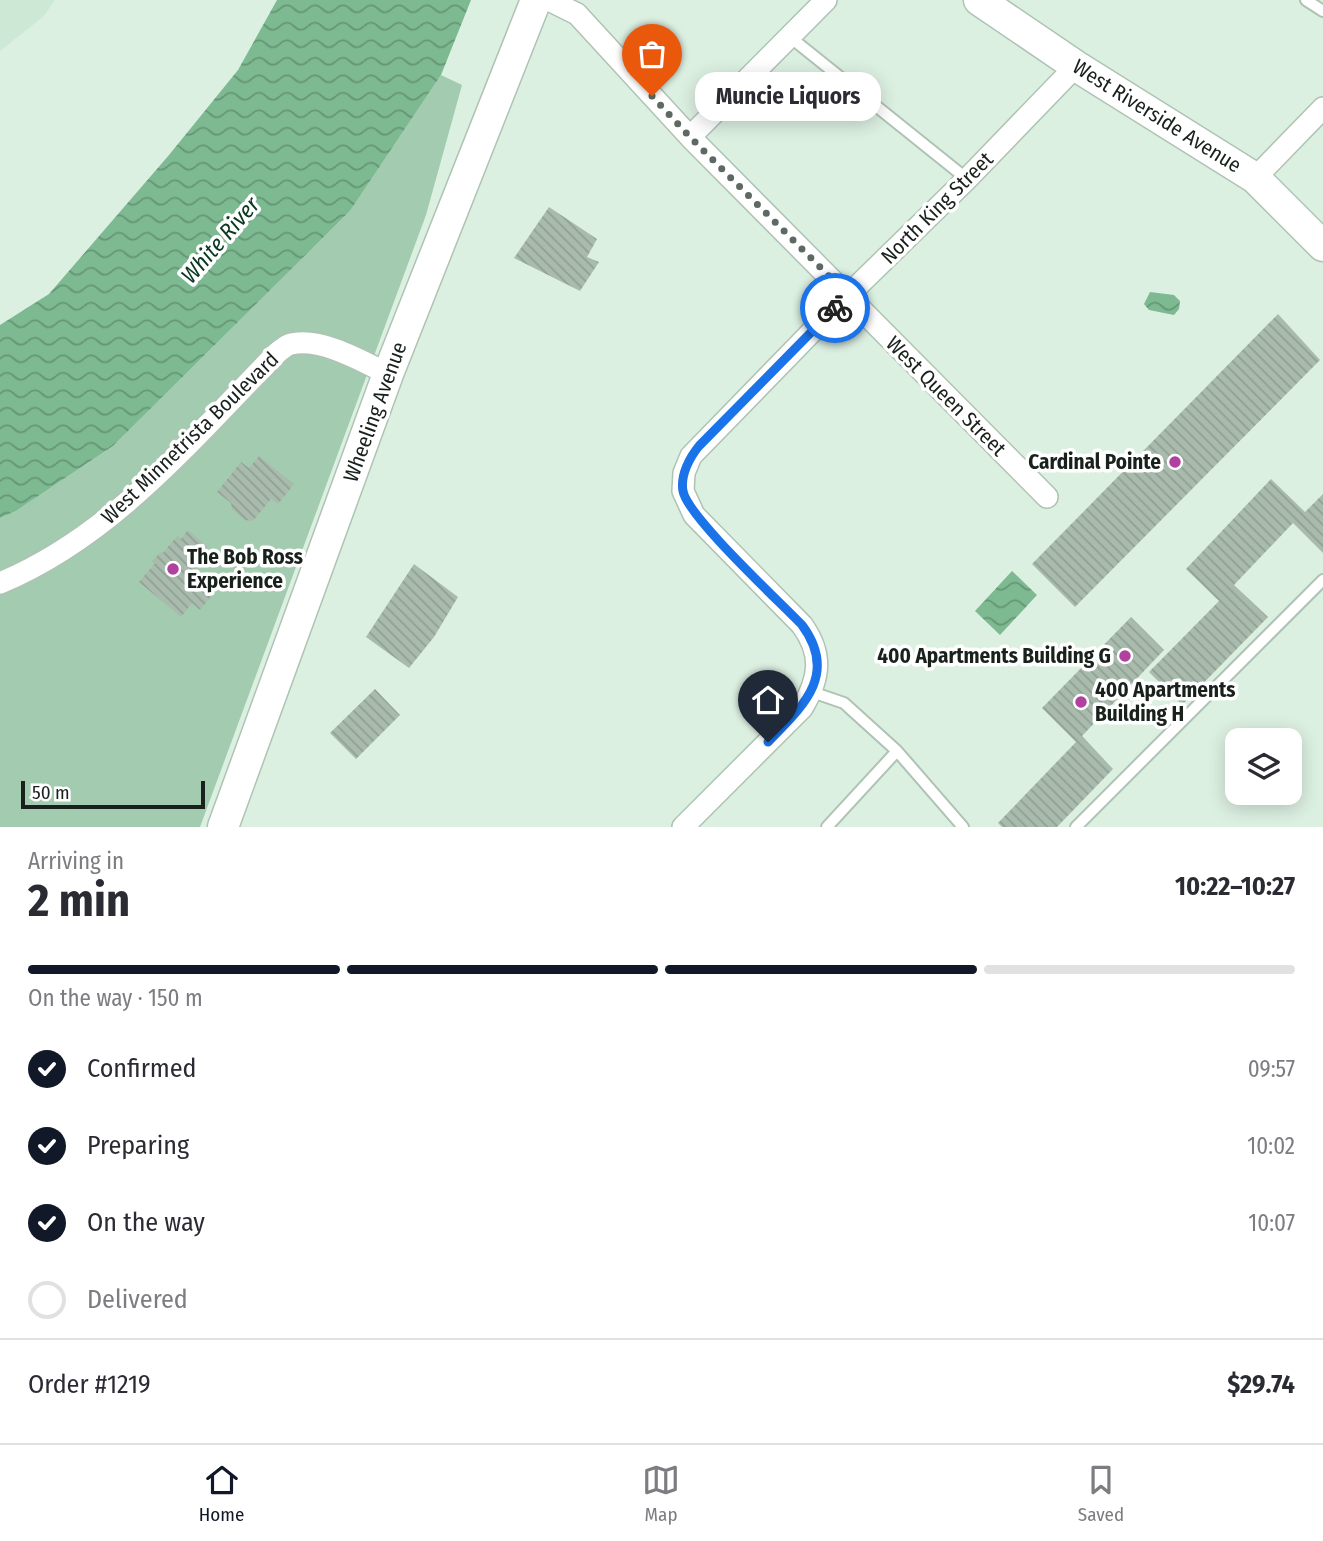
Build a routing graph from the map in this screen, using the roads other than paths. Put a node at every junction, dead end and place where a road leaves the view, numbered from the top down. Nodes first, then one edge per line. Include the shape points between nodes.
1 (536, 0) edge
2 (549, 0) edge
3 (826, 0) edge
4 (979, 0) edge
5 (1306, 0) edge
6 (1323, 11) edge
7 (790, 37) junction
8 (1076, 66) junction
9 (1323, 108) edge
10 (690, 137) junction
11 (1255, 178) junction
12 (967, 179) junction
13 (1323, 246) edge
14 (849, 296) junction
15 (388, 374) junction
16 (1047, 497) dead end
17 (1323, 580) edge
18 (0, 583) edge
19 (811, 692) junction
20 (897, 751) junction
21 (223, 827) edge
22 (683, 827) edge
23 (827, 827) edge
24 (963, 827) edge
25 (1076, 827) edge

1 - 15 main road, Wheeling Avenue
2 - 10 street, West Queen Street via 577,14
3 - 7 street
4 - 8 main road, West Riverside Avenue
5 - 6 lane
7 - 10 street
7 - 12 lane
8 - 11 main road, West Riverside Avenue
8 - 12 street, North King Street
9 - 11 street
10 - 14 street, West Queen Street
11 - 13 main road, West Riverside Avenue
12 - 14 street, North King Street
14 - 16 street, West Queen Street
14 - 19 street, North King Street via 699,446 684,473 682,491 694,515 809,635 817,661
15 - 18 street, West Minnetrista Boulevard via 332,349 290,344 129,502 63,551
15 - 21 main road, Wheeling Avenue
17 - 25 lane
19 - 20 lane via 844,703
19 - 22 street via 802,708
20 - 23 lane
20 - 24 lane

